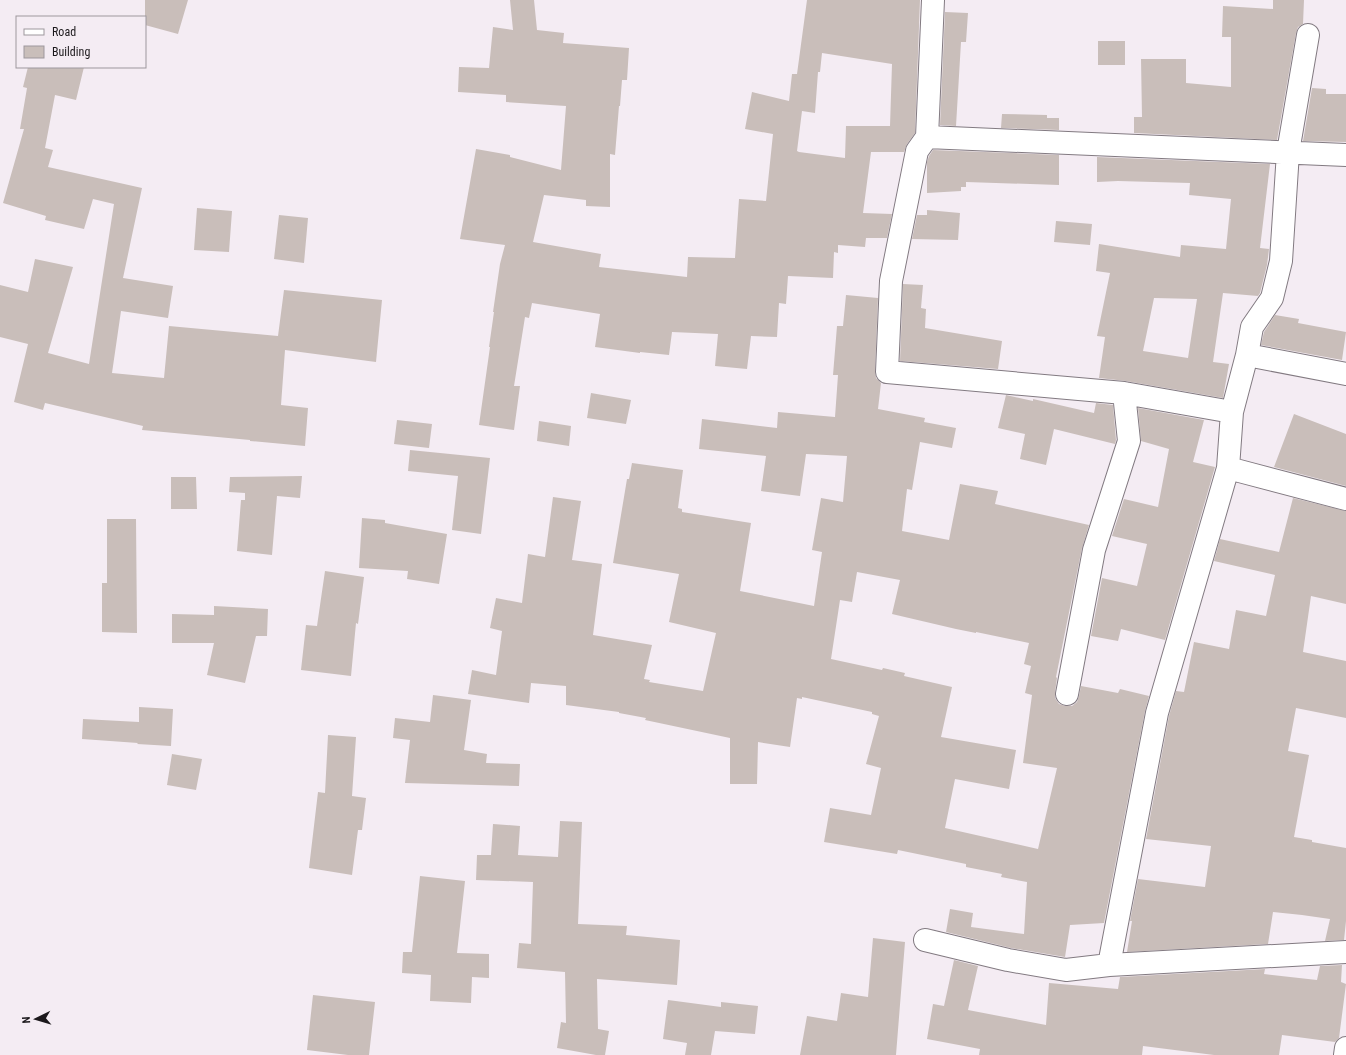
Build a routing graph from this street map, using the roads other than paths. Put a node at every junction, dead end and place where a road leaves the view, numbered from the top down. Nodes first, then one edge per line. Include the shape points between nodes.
1 (933, 0) edge
2 (1308, 35) dead end
3 (926, 137) junction
4 (1288, 152) junction
5 (1346, 155) edge
6 (1247, 355) junction
7 (1346, 374) edge
8 (1124, 393) junction
9 (1232, 412) junction
10 (1228, 468) junction
11 (1346, 499) edge
12 (1067, 694) dead end
13 (925, 940) dead end
14 (1346, 952) edge
15 (1109, 966) junction
16 (1346, 1048) edge
17 (1345, 1055) edge

1 - 3 street
2 - 4 street
3 - 4 street
3 - 8 street via 917,151 891,281 887,372
4 - 5 street
4 - 6 street via 1281,261 1272,298 1252,327
6 - 7 street
6 - 9 street
8 - 9 street
8 - 12 street via 1129,441 1094,550
9 - 10 street
10 - 11 street
10 - 15 street via 1157,713
13 - 15 street via 1008,960 1066,970
14 - 15 street
16 - 17 street

